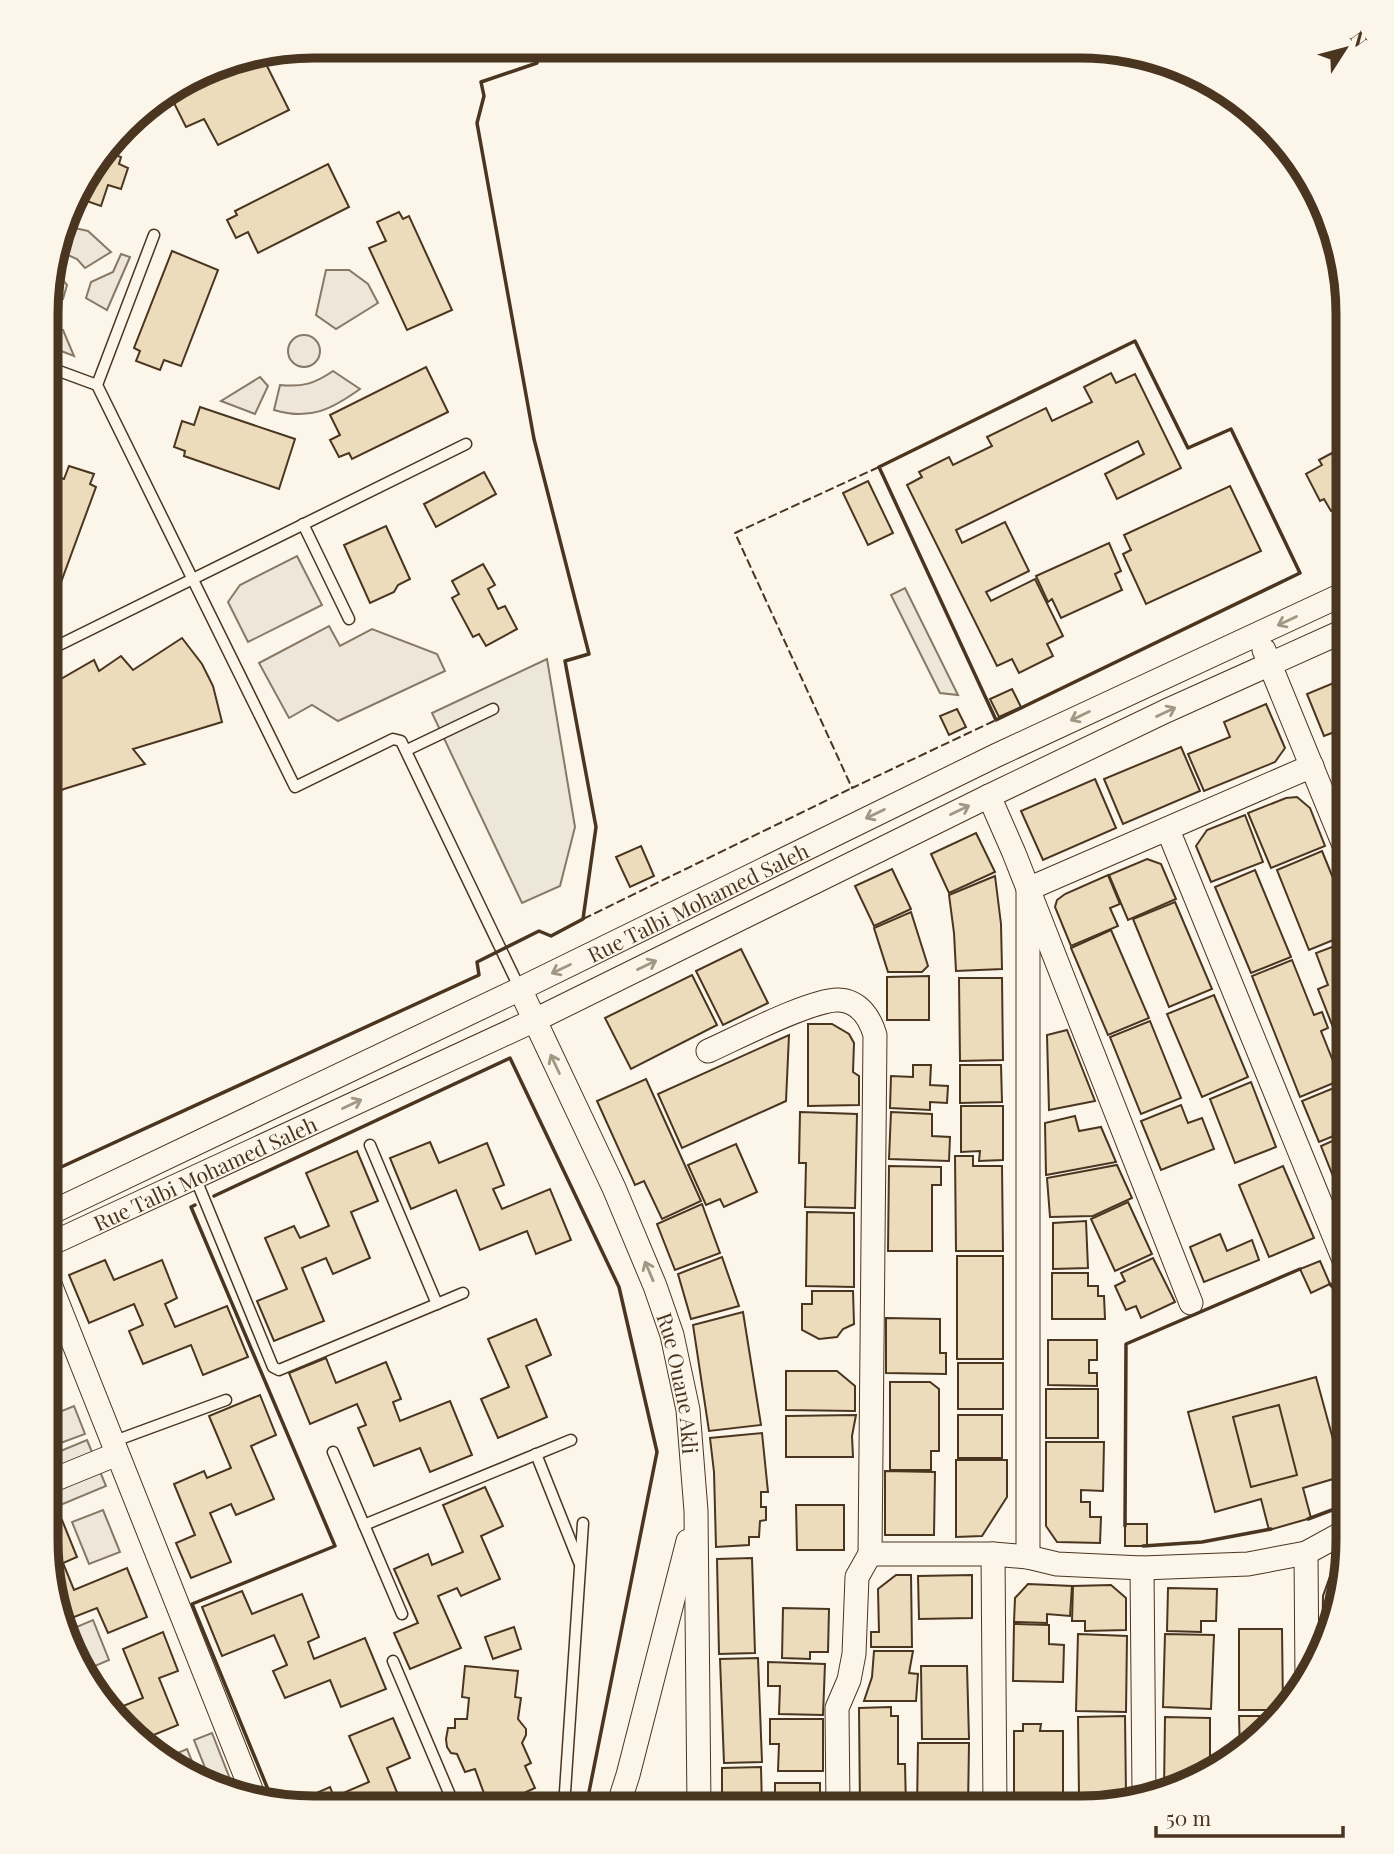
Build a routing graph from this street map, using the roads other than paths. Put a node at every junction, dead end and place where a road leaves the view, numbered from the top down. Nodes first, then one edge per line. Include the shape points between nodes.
1 (154, 235) dead end
2 (58, 371) edge
3 (97, 385) junction
4 (466, 444) dead end
5 (303, 524) junction
6 (192, 579) junction
7 (1336, 598) edge
8 (349, 619) dead end
9 (1257, 635) junction
10 (1336, 635) edge
11 (58, 646) edge
12 (1270, 665) junction
13 (493, 709) dead end
14 (407, 750) junction
15 (1312, 766) junction
16 (989, 796) junction
17 (1336, 825) edge
18 (1168, 830) junction
19 (1028, 889) junction
20 (520, 989) junction
21 (535, 1020) junction
22 (708, 1051) dead end
23 (370, 1145) dead end
24 (195, 1177) junction
25 (58, 1208) edge
26 (58, 1241) edge
27 (1336, 1241) edge
28 (463, 1293) dead end
29 (1191, 1303) dead end
30 (58, 1304) edge
31 (437, 1304) junction
32 (226, 1400) dead end
33 (571, 1440) dead end
34 (115, 1448) junction
35 (333, 1452) dead end
36 (536, 1454) junction
37 (58, 1477) edge
38 (696, 1511) junction
39 (583, 1523) dead end
40 (364, 1525) junction
41 (1336, 1537) edge
42 (1306, 1553) junction
43 (870, 1554) junction
44 (993, 1554) junction
45 (1028, 1557) junction
46 (580, 1564) junction
47 (1142, 1568) junction
48 (402, 1614) dead end
49 (1307, 1660) edge
50 (393, 1661) dead end
51 (251, 1789) edge
52 (1144, 1789) edge
53 (450, 1796) edge
54 (565, 1796) edge
55 (621, 1796) edge
56 (699, 1796) edge
57 (838, 1796) edge
58 (995, 1796) edge

1 - 3 lane
2 - 3 lane
3 - 6 lane
4 - 5 lane
5 - 6 lane
5 - 8 lane
6 - 11 lane
6 - 14 lane via 295,787 393,739
7 -> 9 street, Rue Talbi Mohamed Saleh
9 - 12 street
9 -> 20 street, Rue Talbi Mohamed Saleh via 878,812
10 - 12 street, Rue Talbi Mohamed Saleh
12 - 15 street
16 -> 12 street, Rue Talbi Mohamed Saleh
13 - 14 lane
14 - 20 lane
15 - 17 street
15 - 18 street
16 - 19 street
21 -> 16 street, Rue Talbi Mohamed Saleh
18 - 19 street
18 - 27 street
19 - 29 street
19 - 45 street
20 - 21 street, Rue Ouane Akli
20 - 25 street, Rue Talbi Mohamed Saleh
24 -> 21 street, Rue Talbi Mohamed Saleh
38 -> 21 street, Rue Ouane Akli via 688,1410 655,1286
22 - 43 street via 818,1002 840,1000 860,1008 871,1021 875,1035
23 - 31 lane
24 - 26 street, Rue Talbi Mohamed Saleh
24 - 31 lane via 273,1367 279,1370
28 - 31 lane
30 - 34 street
32 - 34 lane
33 - 36 lane
34 - 37 street
34 - 51 street
35 - 40 lane
36 - 40 lane
36 - 46 lane
38 - 55 street
38 - 56 street, Rue Ouane Akli
39 - 46 lane
40 - 48 lane
41 - 42 street
42 - 47 street via 1248,1564
42 - 49 street
43 - 44 street
43 - 57 street via 857,1577 853,1654 849,1680 837,1708
44 - 45 street
44 - 58 street
45 - 47 street via 1057,1564
46 - 54 lane
47 - 52 street
50 - 53 lane

